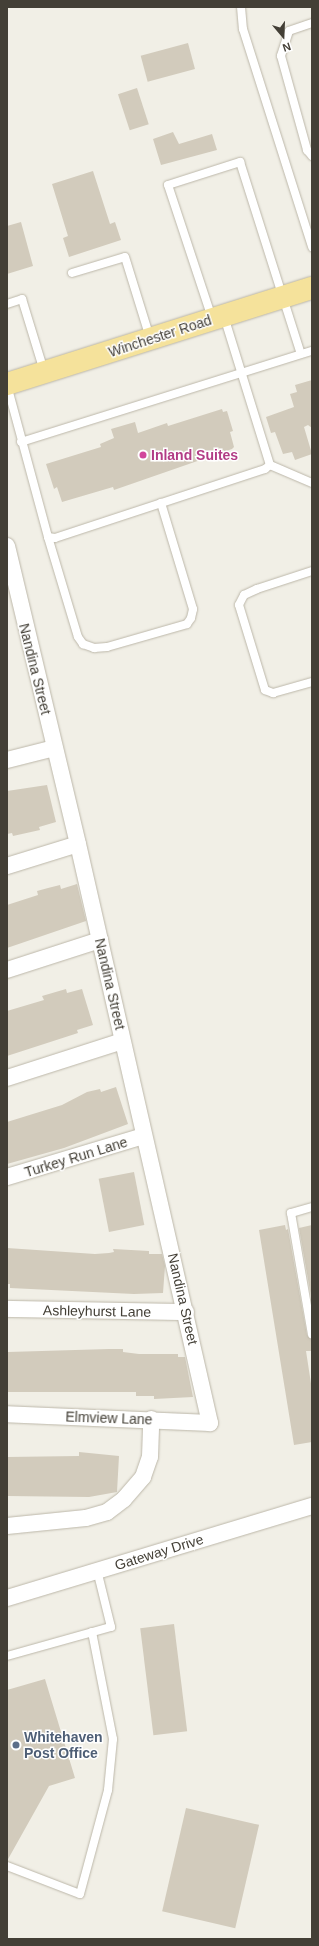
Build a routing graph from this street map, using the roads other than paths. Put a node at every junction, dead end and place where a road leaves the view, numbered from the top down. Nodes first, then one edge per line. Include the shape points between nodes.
1 (241, 7) edge
2 (312, 23) edge
3 (312, 156) edge
4 (312, 247) edge
5 (72, 273) dead end
6 (312, 288) edge
7 (284, 296) junction
8 (7, 304) edge
9 (218, 317) junction
10 (150, 339) junction
11 (312, 351) edge
12 (301, 354) junction
13 (44, 372) junction
14 (241, 373) junction
15 (7, 384) edge
16 (21, 442) junction
17 (270, 465) junction
18 (312, 483) edge
19 (161, 503) junction
20 (48, 537) junction
21 (7, 546) edge
22 (312, 571) edge
23 (312, 682) edge
24 (54, 748) junction
25 (7, 760) edge
26 (78, 844) junction
27 (7, 866) edge
28 (100, 940) junction
29 (7, 970) edge
30 (122, 1041) junction
31 (7, 1078) edge
32 (144, 1136) junction
33 (7, 1177) edge
34 (312, 1207) edge
35 (7, 1309) edge
36 (186, 1312) junction
37 (312, 1334) edge
38 (7, 1414) edge
39 (151, 1419) junction
40 (210, 1422) joint
41 (312, 1506) edge
42 (7, 1526) edge
43 (97, 1570) junction
44 (7, 1598) edge
45 (92, 1632) junction
46 (7, 1656) edge
47 (7, 1866) edge

1 - 4 lane via 243,29
2 - 3 lane via 289,31 281,56 306,150
5 - 10 lane via 125,257
6 - 7 main road, Winchester Road
7 - 9 main road, Winchester Road
7 - 9 lane via 240,162 168,186
7 - 12 lane
8 - 13 lane via 22,300
9 - 10 main road, Winchester Road
9 - 14 lane
10 - 13 main road, Winchester Road
11 - 12 lane
12 - 14 lane
13 - 15 main road, Winchester Road
14 - 16 lane
14 - 17 lane
15 - 16 lane
16 - 20 lane
17 - 18 lane
17 - 19 lane via 265,469
19 - 20 lane via 55,538
19 - 20 lane via 192,609 192,618 187,624 107,647 94,648 83,644 78,637
21 - 24 street, Nandina Street
22 - 23 lane via 256,589 244,595 239,605 265,690 273,693
24 - 25 street
24 - 26 street, Nandina Street
26 - 27 street
26 - 28 street, Nandina Street
28 - 29 street
28 - 30 street, Nandina Street
30 - 31 street
30 - 32 street, Nandina Street
32 - 33 street, Turkey Run Lane
32 - 36 street, Nandina Street
34 - 37 lane via 291,1213
35 - 36 street, Ashleyhurst Lane
36 - 40 street, Nandina Street
38 - 39 street, Elmview Lane
39 - 40 street, Elmview Lane
39 - 42 street via 150,1457 143,1477 124,1499 107,1512 86,1518
41 - 43 street, Gateway Drive
43 - 44 street, Gateway Drive
43 - 45 lane via 111,1627
45 - 46 lane
45 - 47 lane via 113,1738 108,1790 80,1894

